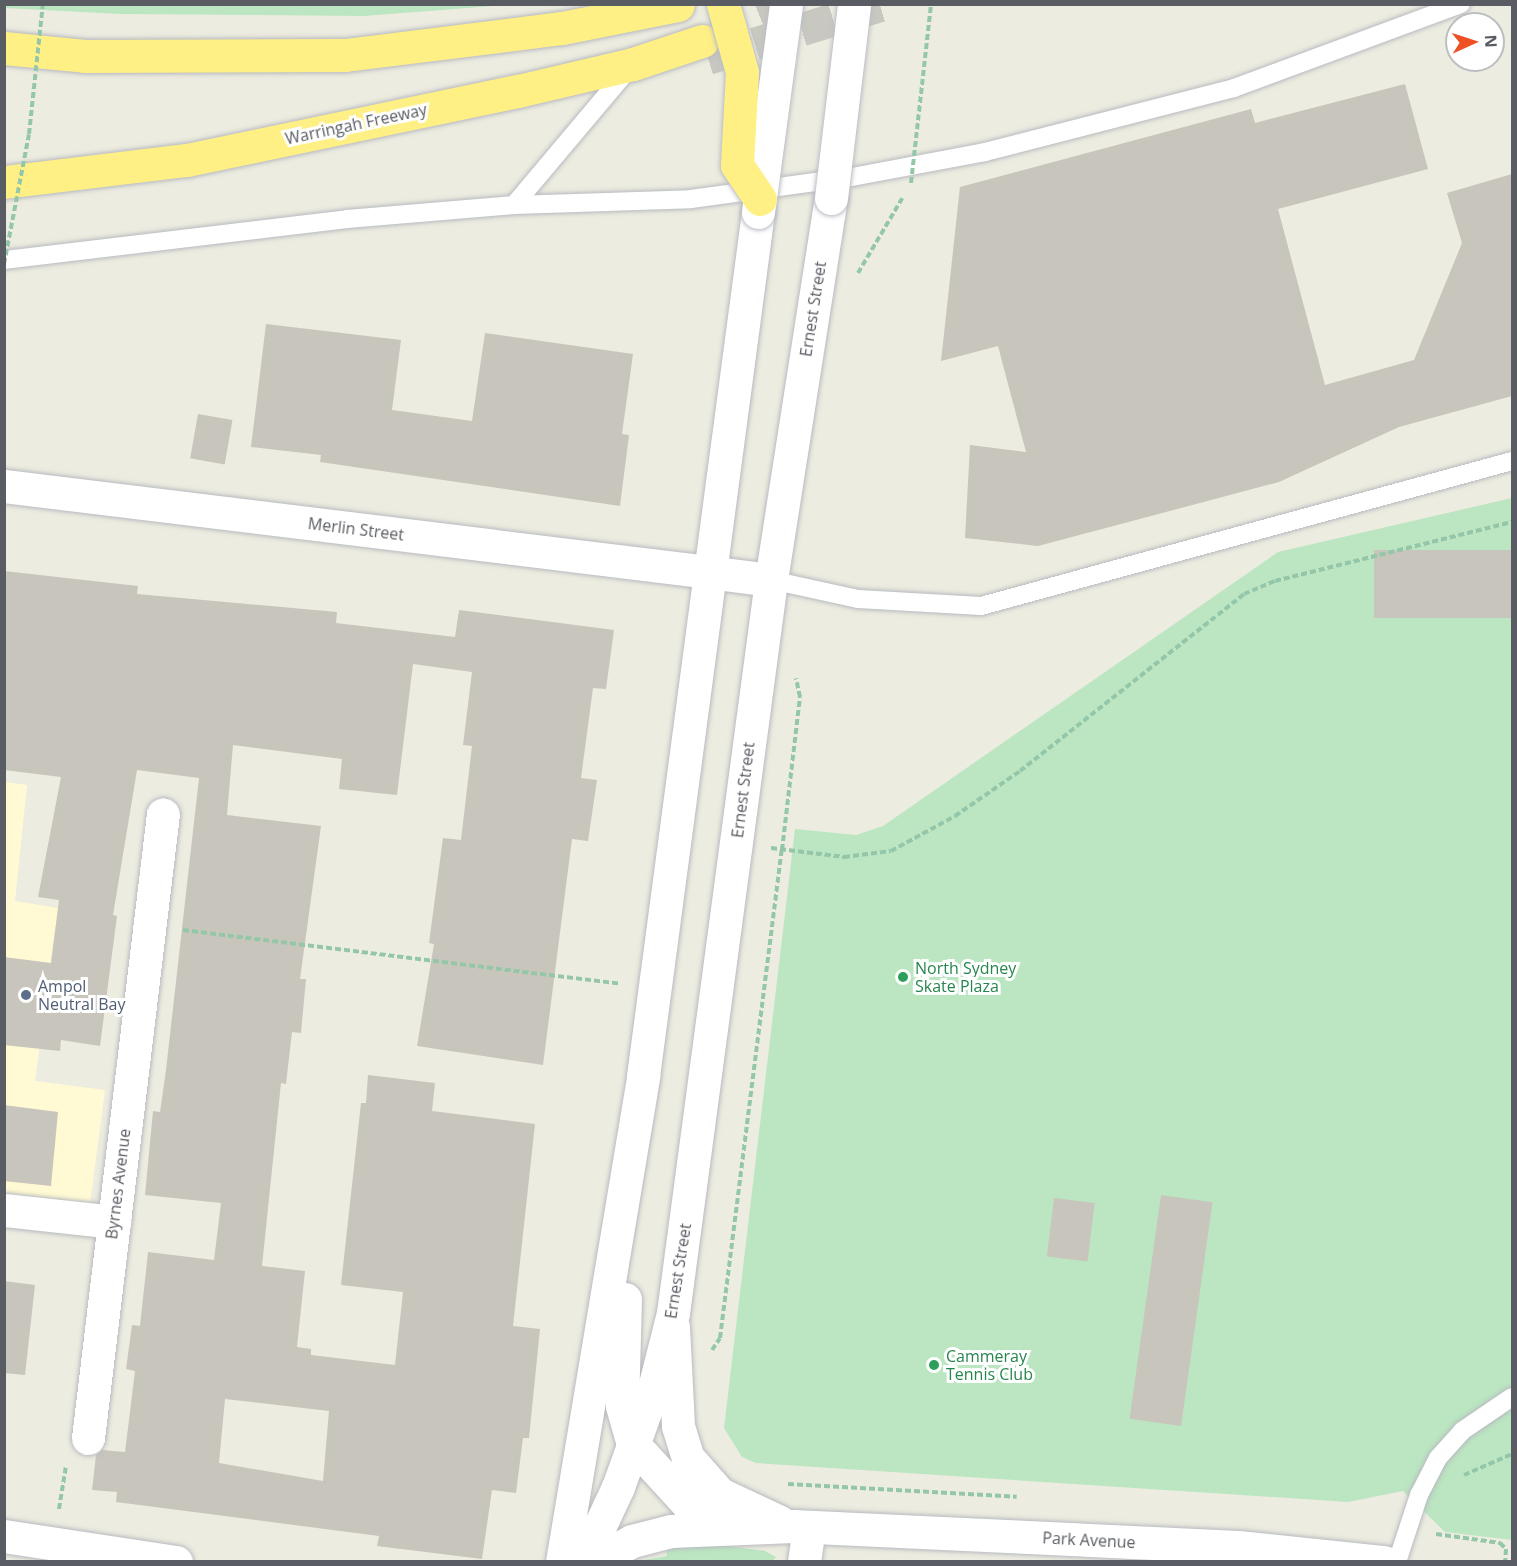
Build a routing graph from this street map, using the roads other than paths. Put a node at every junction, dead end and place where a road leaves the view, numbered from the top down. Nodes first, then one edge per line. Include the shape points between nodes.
1 (723, 4) edge
2 (786, 4) edge
3 (854, 4) edge
4 (1461, 4) edge
5 (678, 5) edge
6 (4, 48) edge
7 (705, 50) tunnel mouth
8 (633, 64) junction
9 (4, 182) edge
10 (514, 205) junction
11 (759, 205) junction
12 (4, 262) edge
13 (1512, 461) edge
14 (4, 486) edge
15 (708, 572) junction
16 (771, 580) junction
17 (163, 814) dead end
18 (634, 1132) junction
19 (4, 1210) edge
20 (114, 1222) junction
21 (673, 1313) junction
22 (1512, 1397) edge
23 (88, 1438) road end
24 (633, 1444) junction
25 (801, 1527) junction
26 (754, 1528) junction
27 (4, 1536) edge
28 (176, 1562) edge
29 (562, 1562) edge
30 (583, 1562) edge
31 (592, 1562) edge
32 (804, 1562) edge
33 (1384, 1562) edge
34 (1397, 1562) edge

1 - 11 highway, bridge via 742,72 736,165
2 - 11 main road, bridge
3 - 16 main road, Ernest Street, bridge via 831,198
4 - 10 lane via 1234,88 985,152 691,199
5 - 6 highway via 562,28 413,49 85,56
7 - 8 highway, Warringah Freeway via 680,68
8 - 9 highway, Warringah Freeway via 187,160
8 - 10 lane
10 - 12 lane
11 - 15 main road
13 - 16 lane via 981,606 858,599
14 - 15 main road, Merlin Street
15 - 16 main road, Merlin Street
15 - 18 main road
16 - 21 main road, Ernest Street
17 - 20 main road, Byrnes Avenue
18 - 24 main road via 622,1382 622,1406
18 - 29 main road
19 - 20 main road
20 - 23 main road, Byrnes Avenue
21 - 24 main road, Ernest Street via 655,1383
21 - 25 main road, Park Avenue via 678,1426 688,1458 707,1484 735,1503
22 - 34 lane via 1462,1431 1438,1458 1419,1495
24 - 26 main road, Park Avenue via 659,1478 687,1503 719,1521
24 - 30 main road, Ernest Street
25 - 26 main road, Park Avenue
25 - 32 main road
25 - 33 main road, Park Avenue via 1238,1547
26 - 31 main road, Park Avenue via 649,1535
27 - 28 main road

